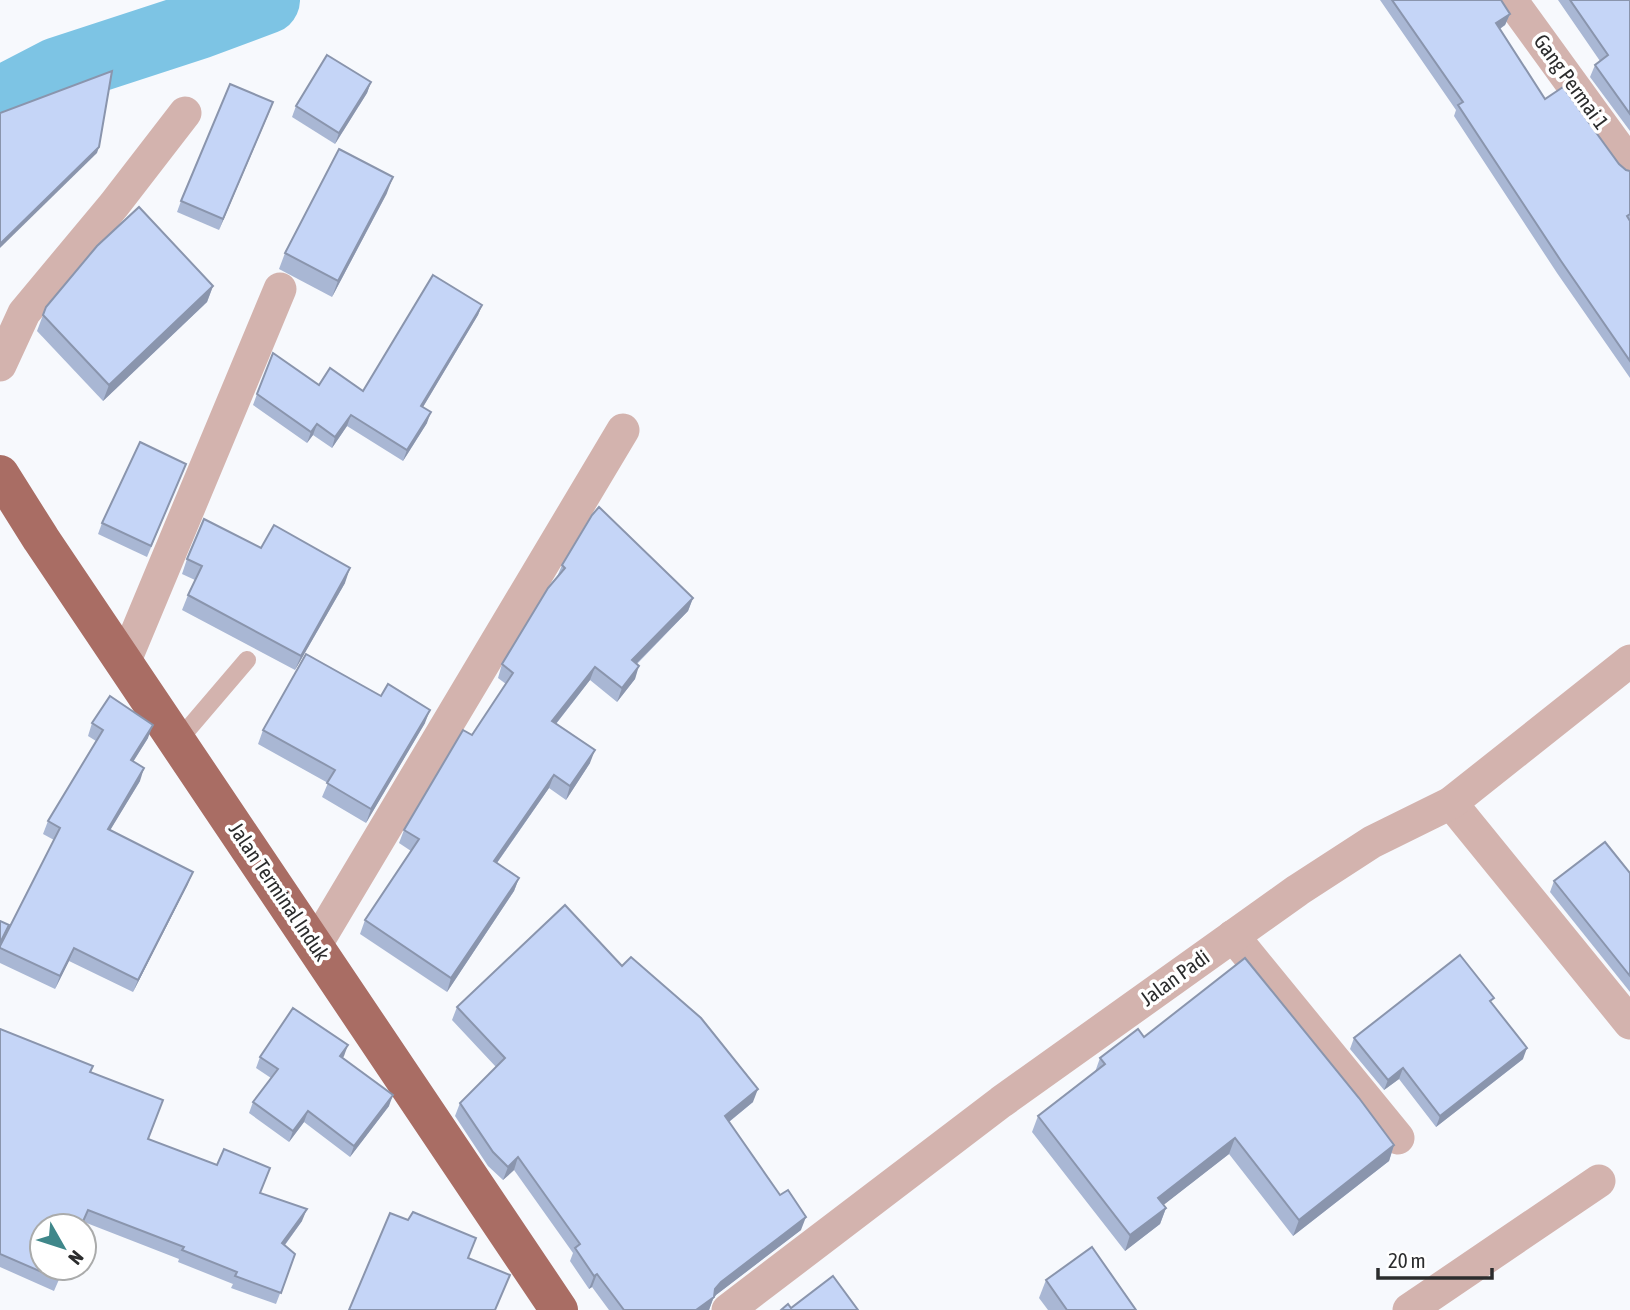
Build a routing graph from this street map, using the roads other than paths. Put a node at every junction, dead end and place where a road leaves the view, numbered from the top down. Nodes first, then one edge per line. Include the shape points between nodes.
1 (1511, 0) edge
2 (185, 113) dead end
3 (1630, 164) edge
4 (280, 289) dead end
5 (0, 365) edge
6 (623, 430) dead end
7 (0, 474) edge
8 (247, 660) dead end
9 (1630, 660) edge
10 (124, 663) junction
11 (177, 742) junction
12 (1451, 803) junction
13 (1233, 936) junction
14 (315, 946) junction
15 (1630, 1023) edge
16 (1398, 1138) dead end
17 (1599, 1181) dead end
18 (559, 1310) edge
19 (728, 1310) edge
20 (1409, 1310) edge

1 - 3 street, Gang Permai 1
2 - 5 street via 24,313
4 - 10 street
6 - 14 street
7 - 10 highway, Jalan Terminal Induk
8 - 11 lane
9 - 12 street, Jalan Padi
10 - 11 highway, Jalan Terminal Induk
11 - 14 highway, Jalan Terminal Induk
12 - 13 street, Jalan Padi via 1372,842
12 - 15 street
13 - 16 street
13 - 19 street, Jalan Padi via 1001,1102
14 - 18 highway, Jalan Terminal Induk
17 - 20 street

